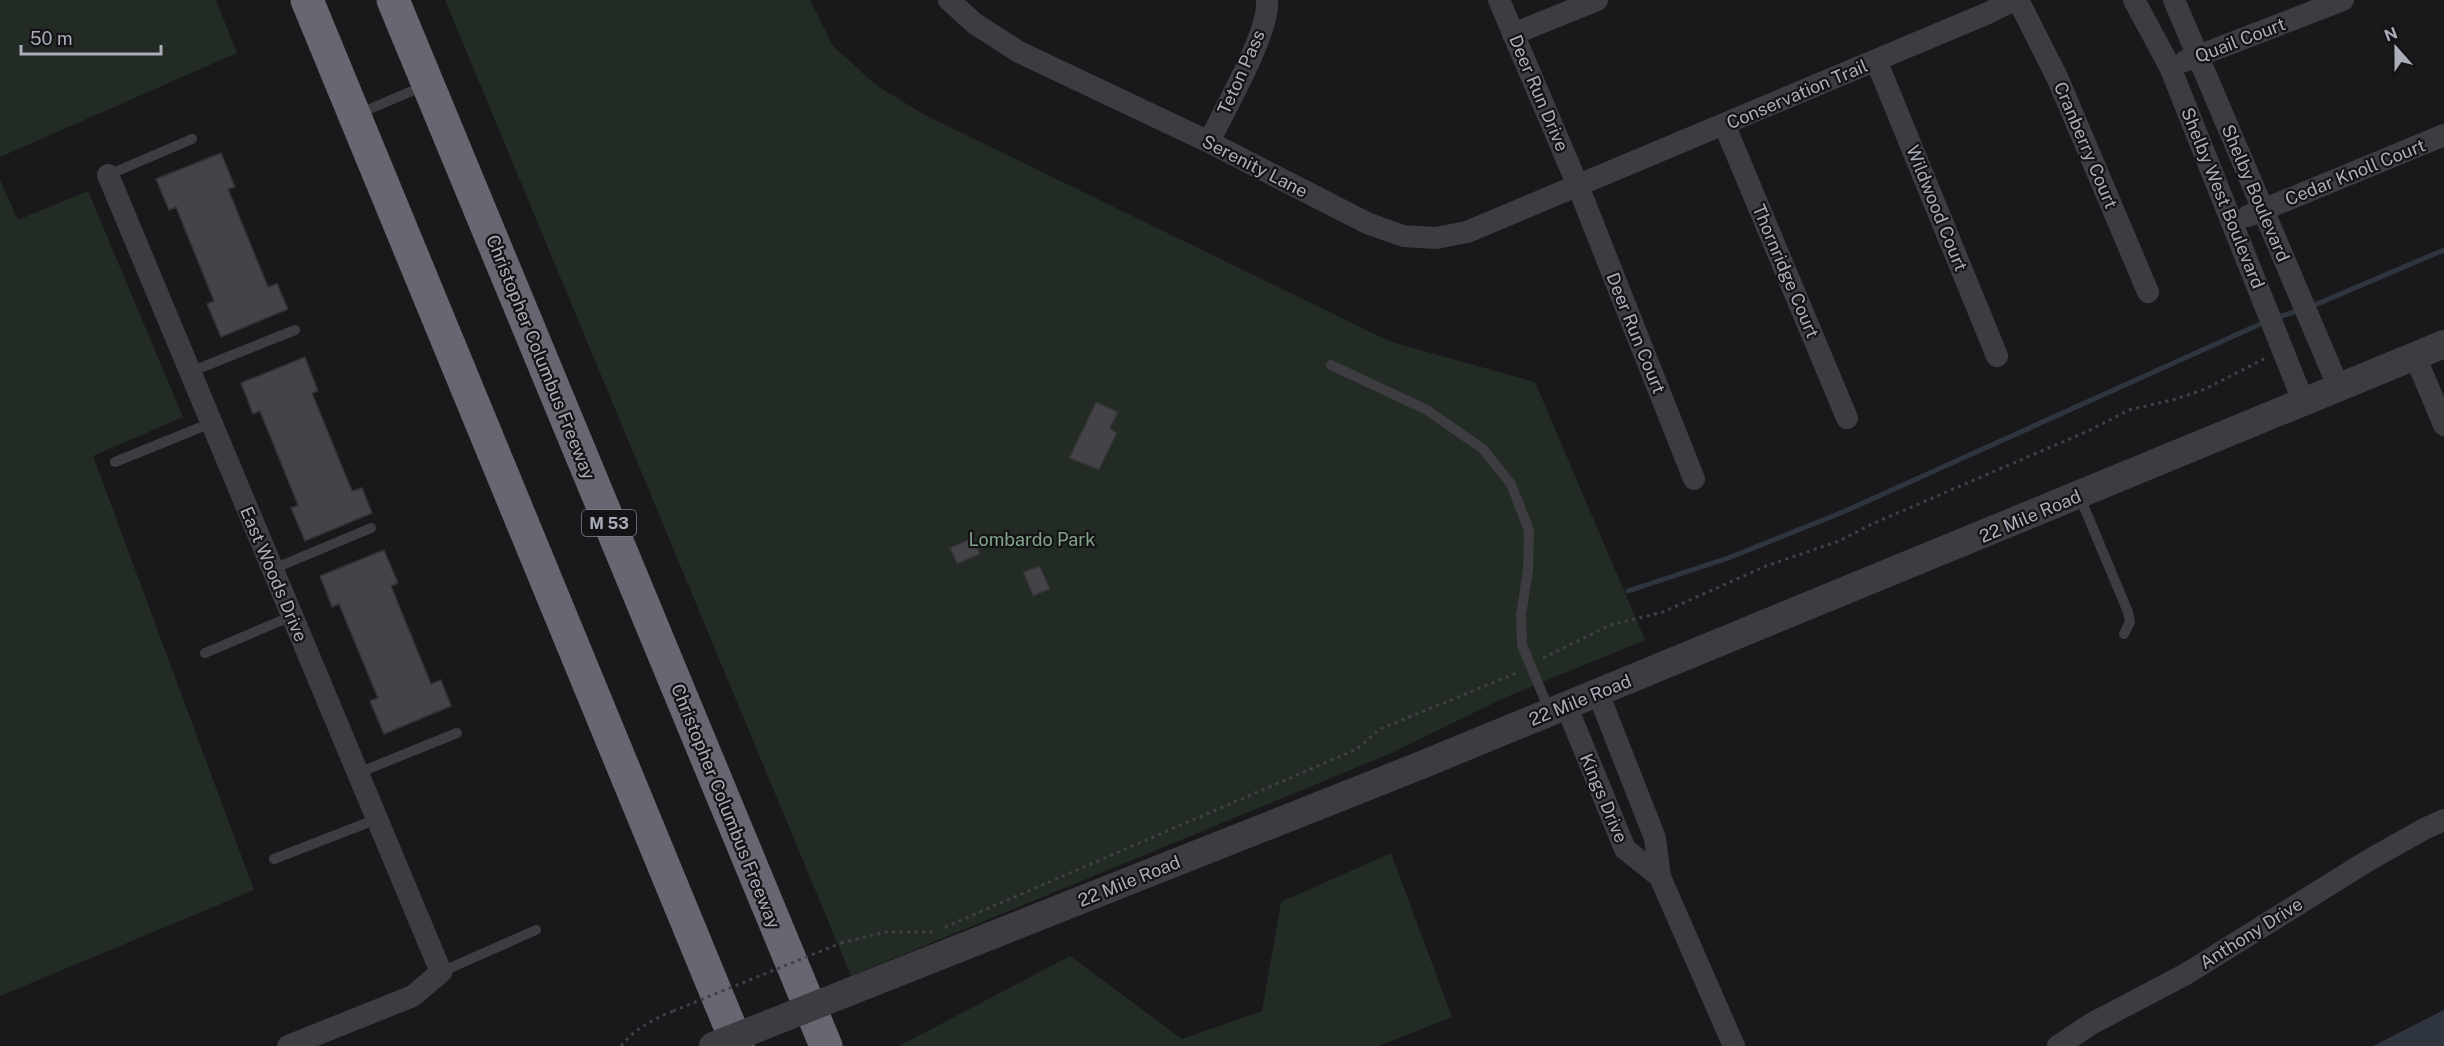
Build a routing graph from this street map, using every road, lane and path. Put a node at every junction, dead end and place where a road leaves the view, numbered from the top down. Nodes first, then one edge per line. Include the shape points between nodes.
1 (307, 0) edge
2 (393, 0) edge
3 (949, 0) edge
4 (1267, 0) edge
5 (1499, 0) edge
6 (1597, 0) edge
7 (2016, 0) edge
8 (2134, 0) edge
9 (2174, 0) edge
10 (2343, 0) edge
11 (1514, 34) junction
12 (2199, 56) junction
13 (1876, 60) junction
14 (2170, 67) junction
15 (428, 84) junction
16 (354, 115) junction
17 (1725, 124) junction
18 (2444, 135) edge
19 (192, 139) dead end
20 (1209, 142) junction
21 (108, 175) joint
22 (1578, 186) junction
23 (2262, 210) junction
24 (2233, 222) junction
25 (2148, 292) dead end
26 (294, 330) dead end
27 (2444, 344) edge
28 (2282, 347) junction
29 (1997, 356) dead end
30 (2415, 356) junction
31 (1331, 365) dead end
32 (190, 372) junction
33 (2338, 387) junction
34 (2303, 401) junction
35 (1847, 418) dead end
36 (211, 423) junction
37 (2444, 425) edge
38 (115, 462) dead end
39 (1694, 479) dead end
40 (2079, 495) junction
41 (371, 528) dead end
42 (273, 569) junction
43 (292, 616) junction
44 (2124, 634) dead end
45 (205, 653) dead end
46 (1530, 665) junction
47 (1598, 693) junction
48 (1558, 709) junction
49 (458, 733) dead end
50 (358, 773) junction
51 (377, 819) junction
52 (2444, 820) edge
53 (274, 859) dead end
54 (1660, 877) junction
55 (536, 930) dead end
56 (441, 972) junction
57 (288, 1046) edge
58 (621, 1046) edge
59 (712, 1046) edge
60 (738, 1046) edge
61 (826, 1046) edge
62 (1734, 1046) edge
63 (2058, 1046) edge

1 - 16 highway
2 - 15 highway, Christopher Columbus Freeway / M 53
3 - 20 street, Serenity Lane via 974,23 1019,52
4 - 20 street, Teton Pass via 1258,42
5 - 11 street, Deer Run Drive
6 - 11 street
7 - 13 street, Conservation Trail
7 - 25 street, Cranberry Court via 2057,77
8 - 14 street, Shelby West Boulevard
9 - 12 street, Shelby Boulevard
10 - 12 street, Quail Court
11 - 22 street, Deer Run Drive
12 - 14 street, Quail Court
12 - 23 street, Shelby Boulevard
13 - 17 street, Conservation Trail
13 - 29 street, Wildwood Court
14 - 24 street, Shelby West Boulevard
15 - 16 lane
15 - 61 highway, Christopher Columbus Freeway / M 53
16 - 60 highway
17 - 22 street, Conservation Trail
17 - 35 street, Thornridge Court
18 - 23 street, Cedar Knoll Court
19 - 21 lane
20 - 22 street, Serenity Lane via 1367,223 1403,236 1436,238 1467,232
21 - 32 street, East Woods Drive
22 - 39 street, Deer Run Court
23 - 24 street, Cedar Knoll Court
23 - 33 street, Shelby Boulevard
24 - 28 street, Shelby West Boulevard
26 - 32 lane
27 - 30 street, 22 Mile Road
28 - 34 street, Shelby West Boulevard
28 - 46 path via 2205,389 2129,410 1839,541 1766,566 1663,612 1610,625
30 - 33 street, 22 Mile Road
30 - 37 street
31 - 46 lane via 1427,410 1483,449 1511,484 1528,530 1528,570 1521,615 1522,645
32 - 36 street, East Woods Drive
33 - 34 street, 22 Mile Road
34 - 40 street, 22 Mile Road
36 - 38 lane
36 - 42 street, East Woods Drive
40 - 44 lane via 2128,612 2130,622
40 - 47 street, 22 Mile Road
41 - 42 lane
42 - 43 street, East Woods Drive
43 - 45 lane
43 - 50 street, East Woods Drive
46 - 48 lane
46 - 58 path, bridge via 1380,729 1357,749 932,932 885,932 841,943 650,1021
47 - 48 street, 22 Mile Road
47 - 54 street, Kings Drive via 1655,838
48 - 54 street, Kings Drive via 1625,849
48 - 59 street, 22 Mile Road, bridge
49 - 50 lane
50 - 51 street, East Woods Drive
51 - 53 lane
51 - 56 street, East Woods Drive
52 - 63 street, Anthony Drive via 2378,855 2186,974
54 - 62 street, Kings Drive
55 - 56 lane
56 - 57 street via 413,996

